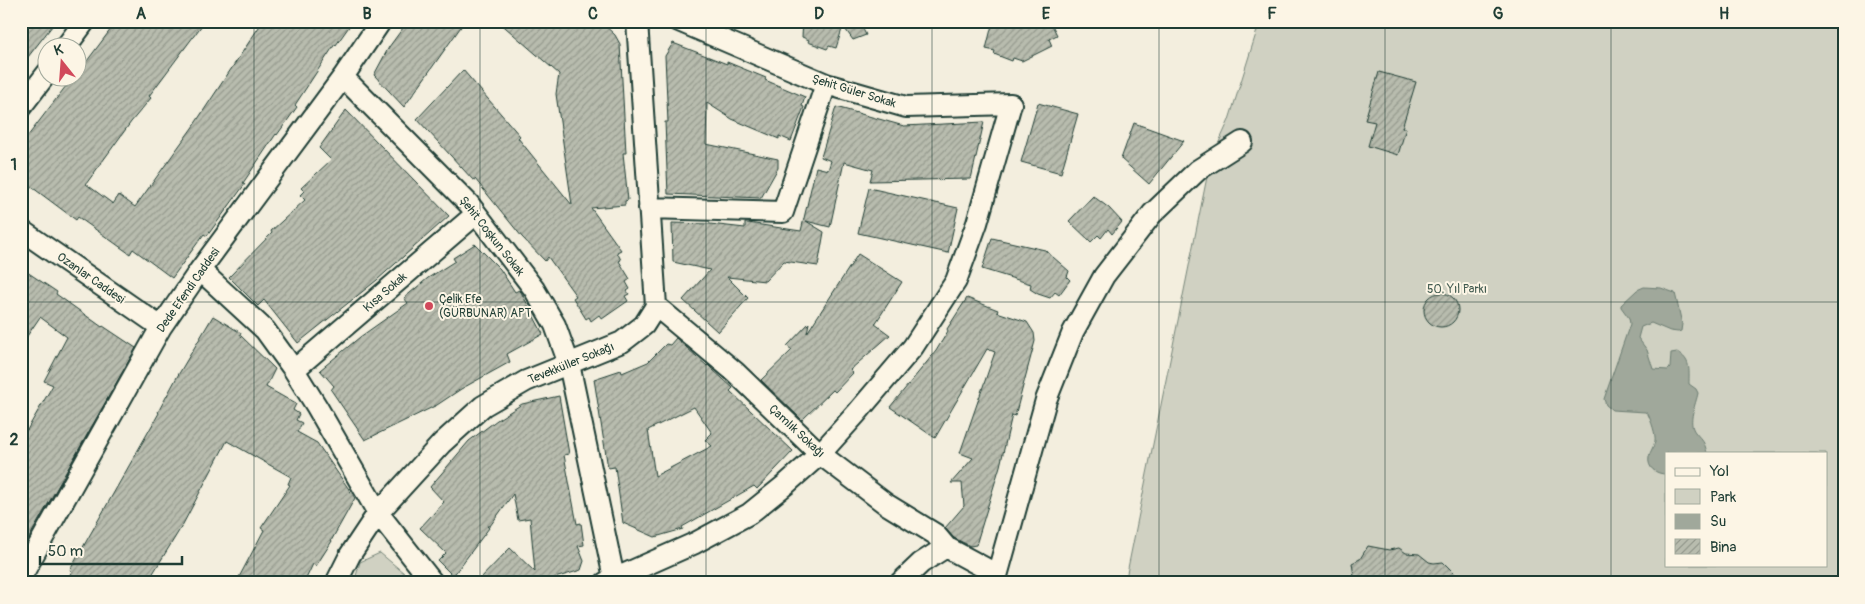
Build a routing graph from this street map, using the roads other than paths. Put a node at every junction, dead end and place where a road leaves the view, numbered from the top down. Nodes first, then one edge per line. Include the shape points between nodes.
1 (85, 21) edge
2 (382, 21) edge
3 (637, 21) edge
4 (678, 21) edge
5 (72, 38) edge
6 (343, 77) junction
7 (826, 84) junction
8 (38, 85) edge
9 (21, 107) edge
10 (1242, 142) dead end
11 (649, 208) junction
12 (476, 214) junction
13 (21, 230) edge
14 (200, 270) junction
15 (656, 306) junction
16 (161, 327) junction
17 (569, 364) junction
18 (294, 370) junction
19 (820, 454) junction
20 (378, 513) junction
21 (946, 547) junction
22 (21, 577) edge
23 (995, 578) edge
24 (609, 580) edge
25 (336, 583) edge
26 (433, 583) edge
27 (900, 583) edge

1 - 5 street
2 - 6 street, Dede Efendi Caddesi
3 - 11 street
4 - 7 street, Şehit Güler Sokak
6 - 12 street, Şehit Coşkun Sokak
6 - 14 street, Dede Efendi Caddesi
7 - 11 street via 783,212
7 - 19 street, Şehit Güler Sokak via 906,107 1011,104 977,222 956,281 913,347
8 - 9 street
10 - 23 street via 1198,170 1152,214 1104,276 1073,332 1046,400
11 - 15 street
12 - 17 street, Şehit Coşkun Sokak via 534,289 555,325
12 - 18 street, Kısa Sokak
13 - 16 street, Ozanlar Caddesi
14 - 16 street, Dede Efendi Caddesi
14 - 18 street via 265,330
15 - 17 street, Tevekküller Sokağı via 644,325 622,342
15 - 19 street, Çamlık Sokağı via 735,372
16 - 22 street, Dede Efendi Caddesi
17 - 20 street, Tevekküller Sokağı via 526,380 483,406 442,443
17 - 24 street, Şehit Coşkun Sokak
18 - 20 street
19 - 21 street, Çamlık Sokağı via 886,504 935,534
19 - 24 street via 749,514 695,543
20 - 25 street, Tevekküller Sokağı
20 - 26 street
21 - 23 street, Çamlık Sokağı
21 - 27 street via 921,563

